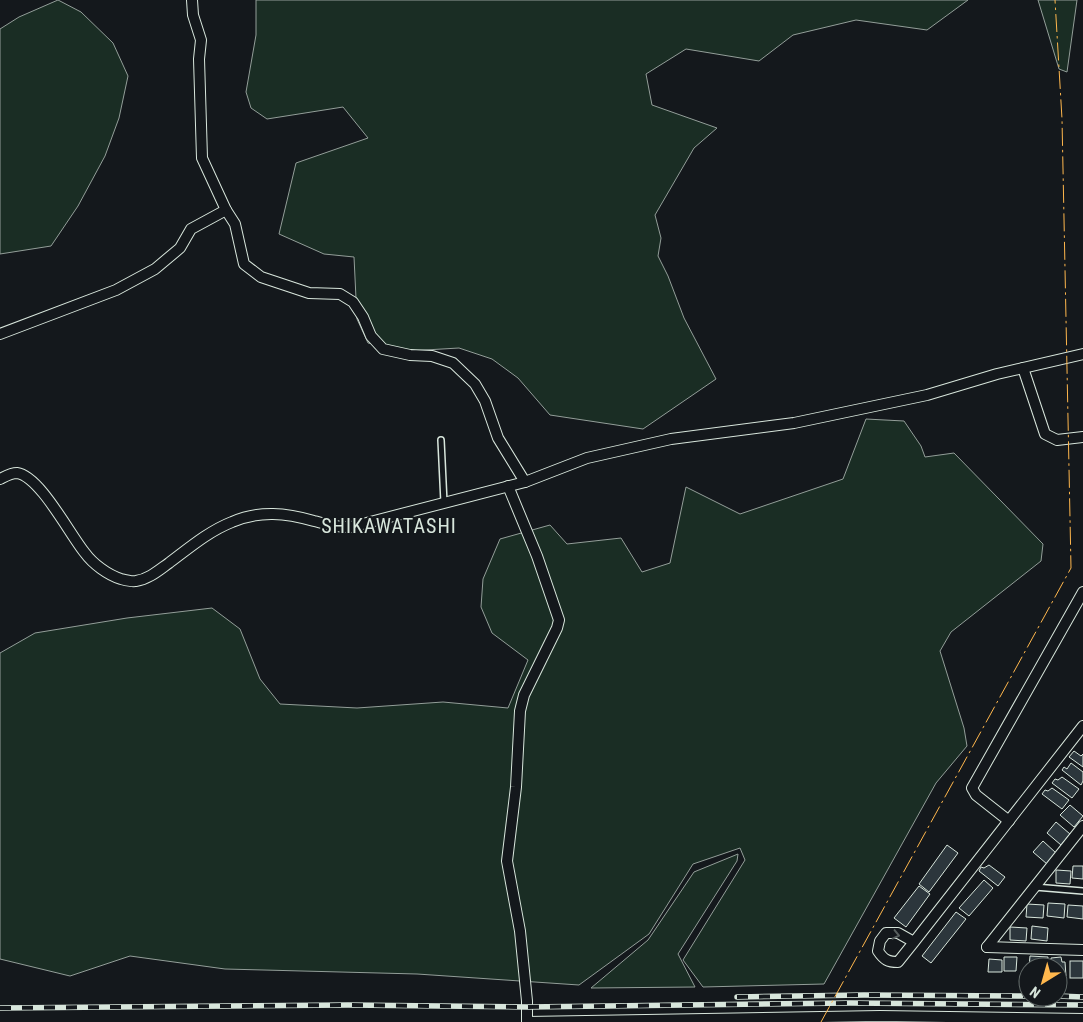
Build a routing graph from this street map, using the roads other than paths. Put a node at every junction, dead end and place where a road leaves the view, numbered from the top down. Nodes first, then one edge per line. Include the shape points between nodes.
1 (192, 0) edge
2 (226, 210) junction
3 (0, 334) edge
4 (1083, 354) edge
5 (1023, 368) junction
6 (1083, 437) edge
7 (441, 440) dead end
8 (2, 475) edge
9 (524, 482) junction
10 (508, 486) junction
11 (444, 503) junction
12 (1083, 592) edge
13 (1083, 726) edge
14 (1008, 821) junction
15 (1083, 826) edge
16 (1035, 887) junction
17 (1083, 891) edge
18 (914, 942) dead end
19 (1083, 950) edge
20 (1083, 1018) edge
21 (826, 1019) edge
22 (879, 1019) edge
23 (661, 1020) edge
24 (720, 1020) edge
25 (775, 1020) edge
26 (936, 1020) edge
27 (989, 1020) edge
28 (1051, 1020) edge
29 (596, 1021) edge
30 (527, 1022) edge

1 - 2 street via 201,40 202,158
2 - 3 street via 191,228 180,248 155,269 116,290
2 - 9 street via 235,224 244,264 252,272 309,293 340,294 353,302 371,336 383,349 432,356 453,363 475,384 485,401 498,438
4 - 5 street
5 - 6 street via 1045,434 1057,440
5 - 9 street via 927,395 794,423 671,439 587,458
7 - 11 lane
8 - 11 street via 19,473 38,486 85,554 109,575 135,581 149,577 213,531 254,514 293,515 340,528
9 - 10 street
10 - 11 street
10 - 30 street via 559,620 524,695 520,711 516,787 507,861 520,931
12 - 14 street via 972,788
13 - 14 street
14 - 18 street
15 - 16 street
16 - 17 lane
16 - 19 street via 987,947
20 - 28 street
21 - 22 street
21 - 25 street
22 - 26 street
23 - 24 street
23 - 29 street
24 - 25 street
26 - 27 street
27 - 28 street
29 - 30 street

